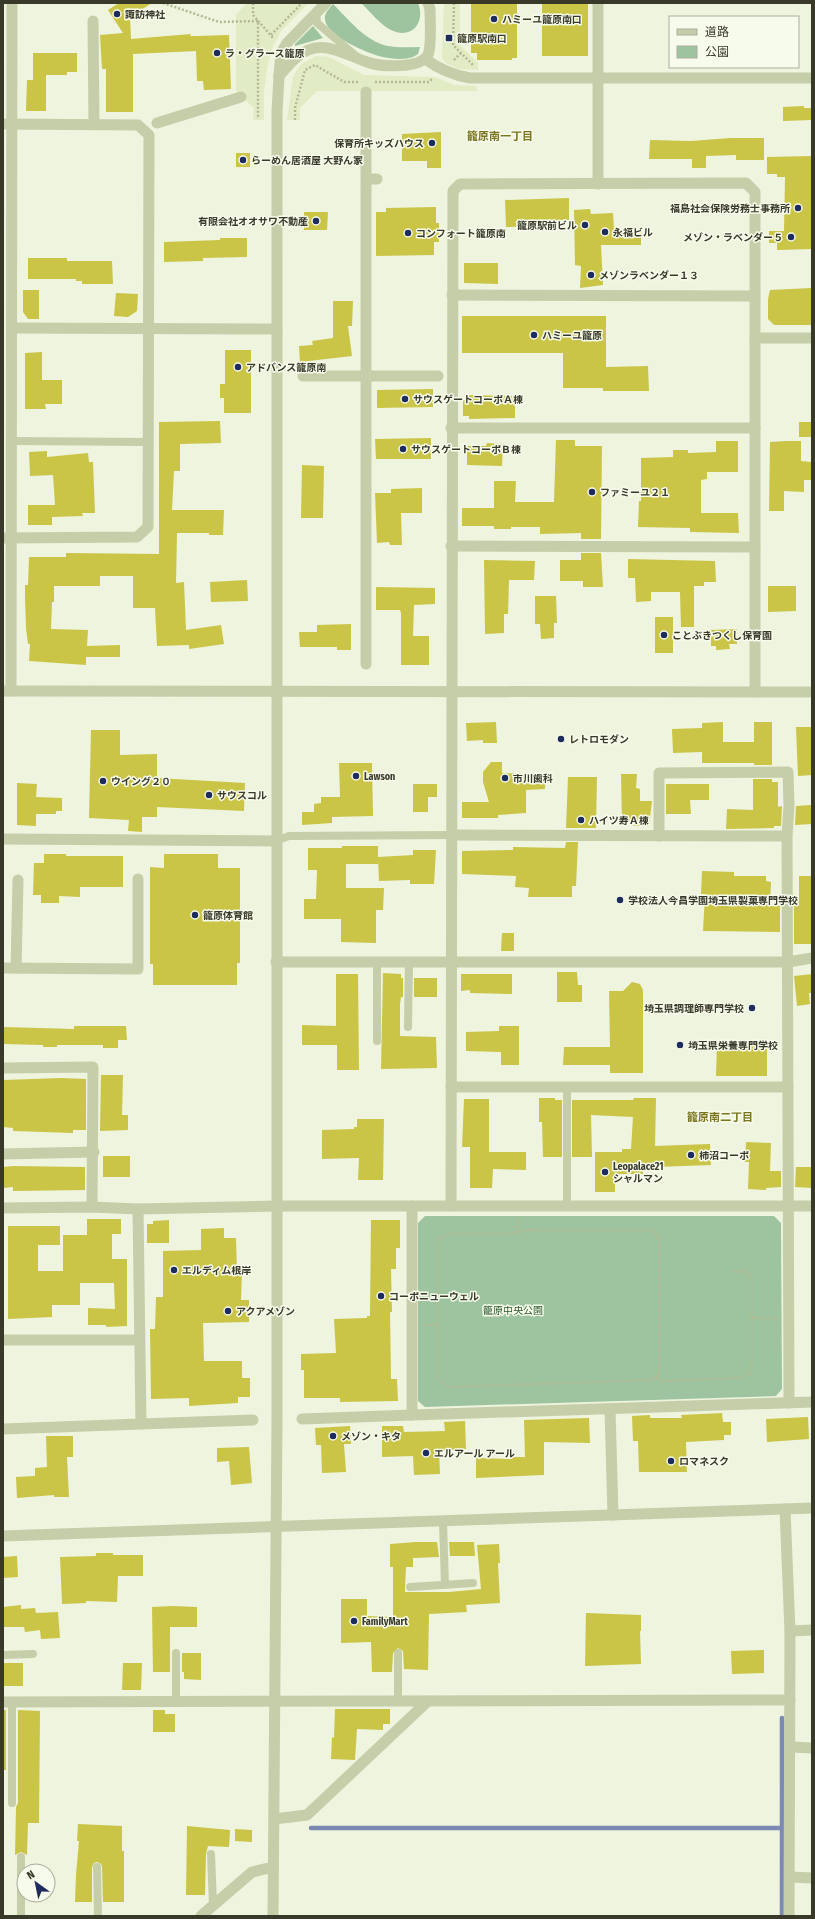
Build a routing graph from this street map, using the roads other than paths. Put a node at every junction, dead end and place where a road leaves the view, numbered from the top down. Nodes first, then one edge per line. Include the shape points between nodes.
1 (12, 3) edge
2 (326, 3) edge
3 (428, 3) edge
4 (598, 3) edge
5 (316, 13) junction
6 (94, 21) dead end
7 (358, 58) junction
8 (425, 59) junction
9 (279, 76) junction
10 (597, 77) junction
11 (812, 78) edge
12 (366, 92) dead end
13 (241, 97) dead end
14 (157, 123) dead end
15 (7, 124) edge
16 (94, 124) junction
17 (598, 184) junction
18 (452, 295) junction
19 (755, 296) junction
20 (12, 328) junction
21 (149, 329) junction
22 (277, 329) junction
23 (755, 338) junction
24 (812, 338) edge
25 (303, 376) dead end
26 (366, 376) junction
27 (438, 376) dead end
28 (7, 422) edge
29 (452, 428) junction
30 (755, 428) junction
31 (11, 441) junction
32 (148, 442) junction
33 (7, 538) edge
34 (451, 546) junction
35 (755, 547) junction
36 (366, 664) dead end
37 (7, 691) edge
38 (277, 692) junction
39 (451, 692) junction
40 (755, 692) junction
41 (812, 692) edge
42 (451, 835) junction
43 (659, 836) junction
44 (787, 836) junction
45 (3, 839) edge
46 (276, 841) junction
47 (138, 879) dead end
48 (18, 880) dead end
49 (812, 958) edge
50 (276, 962) junction
51 (376, 962) junction
52 (408, 962) junction
53 (451, 962) junction
54 (788, 962) junction
55 (3, 968) edge
56 (16, 968) junction
57 (408, 1027) dead end
58 (377, 1041) dead end
59 (3, 1068) edge
60 (451, 1086) junction
61 (567, 1087) junction
62 (788, 1087) junction
63 (94, 1152) junction
64 (3, 1154) edge
65 (277, 1206) junction
66 (412, 1206) junction
67 (451, 1206) junction
68 (567, 1206) junction
69 (788, 1206) junction
70 (812, 1206) edge
71 (92, 1207) junction
72 (3, 1208) edge
73 (138, 1209) junction
74 (3, 1340) edge
75 (139, 1340) junction
76 (790, 1402) junction
77 (812, 1402) edge
78 (610, 1409) junction
79 (412, 1415) junction
80 (302, 1419) dead end
81 (253, 1420) dead end
82 (141, 1424) junction
83 (3, 1429) edge
84 (812, 1508) edge
85 (785, 1509) junction
86 (613, 1515) junction
87 (442, 1521) junction
88 (276, 1526) junction
89 (3, 1536) edge
90 (473, 1583) dead end
91 (445, 1585) junction
92 (410, 1587) dead end
93 (812, 1630) edge
94 (790, 1631) junction
95 (176, 1653) dead end
96 (398, 1653) dead end
97 (33, 1654) dead end
98 (3, 1655) edge
99 (790, 1700) junction
100 (176, 1701) junction
101 (276, 1701) junction
102 (398, 1701) junction
103 (428, 1701) junction
104 (7, 1702) edge
105 (791, 1747) junction
106 (812, 1748) edge
107 (12, 1803) dead end
108 (274, 1819) junction
109 (211, 1854) dead end
110 (21, 1857) dead end
111 (97, 1867) dead end
112 (273, 1867) junction
113 (790, 1877) junction
114 (812, 1878) edge
115 (213, 1905) junction
116 (21, 1916) edge
117 (98, 1916) edge
118 (202, 1916) edge
119 (272, 1916) edge
120 (789, 1916) edge

1 - 15 street
2 - 5 street
3 - 8 street via 429,47
4 - 10 street
5 - 7 lane via 318,23 329,35 349,48
5 - 9 street via 287,43 281,53
6 - 16 street
7 - 8 street via 387,65 411,65
7 - 9 street via 334,50 310,49 299,54
8 - 10 street via 454,76 470,78
9 - 22 street
10 - 11 street
10 - 17 street
12 - 26 street via 372,179
13 - 14 street
15 - 16 street
15 - 20 street
16 - 21 street via 138,125 149,135
17 - 18 street via 460,184 453,191
17 - 19 street via 746,183 755,192
18 - 19 street
18 - 29 street
19 - 23 street
20 - 21 street
20 - 28 street
21 - 22 street
21 - 32 street
22 - 38 street
23 - 24 street
23 - 30 street
25 - 26 street
26 - 27 street
26 - 36 street
28 - 31 street
29 - 30 street
29 - 34 street
30 - 35 street
31 - 32 lane
31 - 33 street
32 - 33 street via 148,527 137,537
33 - 37 street
34 - 35 street
34 - 39 street
35 - 40 street
37 - 38 street
38 - 39 street
38 - 46 street
39 - 40 street
39 - 42 street
40 - 41 street
42 - 43 street
42 - 46 lane via 289,836
42 - 53 street
43 - 44 street
43 - 44 street via 660,773 788,772
44 - 54 street
45 - 46 street
46 - 50 street
47 - 56 street via 138,969
48 - 56 street
49 - 54 street
50 - 51 street
50 - 65 street
51 - 52 street
51 - 58 lane
52 - 53 street
52 - 57 lane
53 - 54 street
53 - 60 street
54 - 62 street
55 - 56 street
59 - 63 street via 93,1067
60 - 61 street
60 - 67 street
61 - 62 street
61 - 68 lane
62 - 69 street
63 - 64 street
63 - 71 street
65 - 66 street
65 - 73 street
65 - 88 street
66 - 67 street
66 - 79 street
67 - 68 street
68 - 69 street
69 - 70 street
69 - 76 street
71 - 72 street
71 - 73 street
73 - 75 street
74 - 75 street
75 - 82 street
76 - 77 street
76 - 78 street
78 - 79 street
78 - 86 street
79 - 80 street
81 - 82 street
82 - 83 street
84 - 85 street
85 - 86 street
85 - 94 street
86 - 87 street
87 - 88 street
87 - 91 lane
88 - 89 street
88 - 101 street
90 - 91 lane
91 - 92 lane
93 - 94 street
94 - 99 street
95 - 100 lane
96 - 102 lane
97 - 98 lane
99 - 103 street
99 - 105 street
100 - 101 street
100 - 104 street
101 - 102 street
101 - 108 street
102 - 103 street
103 - 108 street via 307,1815
104 - 107 lane
105 - 106 street
105 - 113 street
108 - 112 street
109 - 115 lane
110 - 116 lane
111 - 117 lane
112 - 115 street via 252,1872
112 - 119 street
113 - 114 street
113 - 120 street
115 - 118 street

